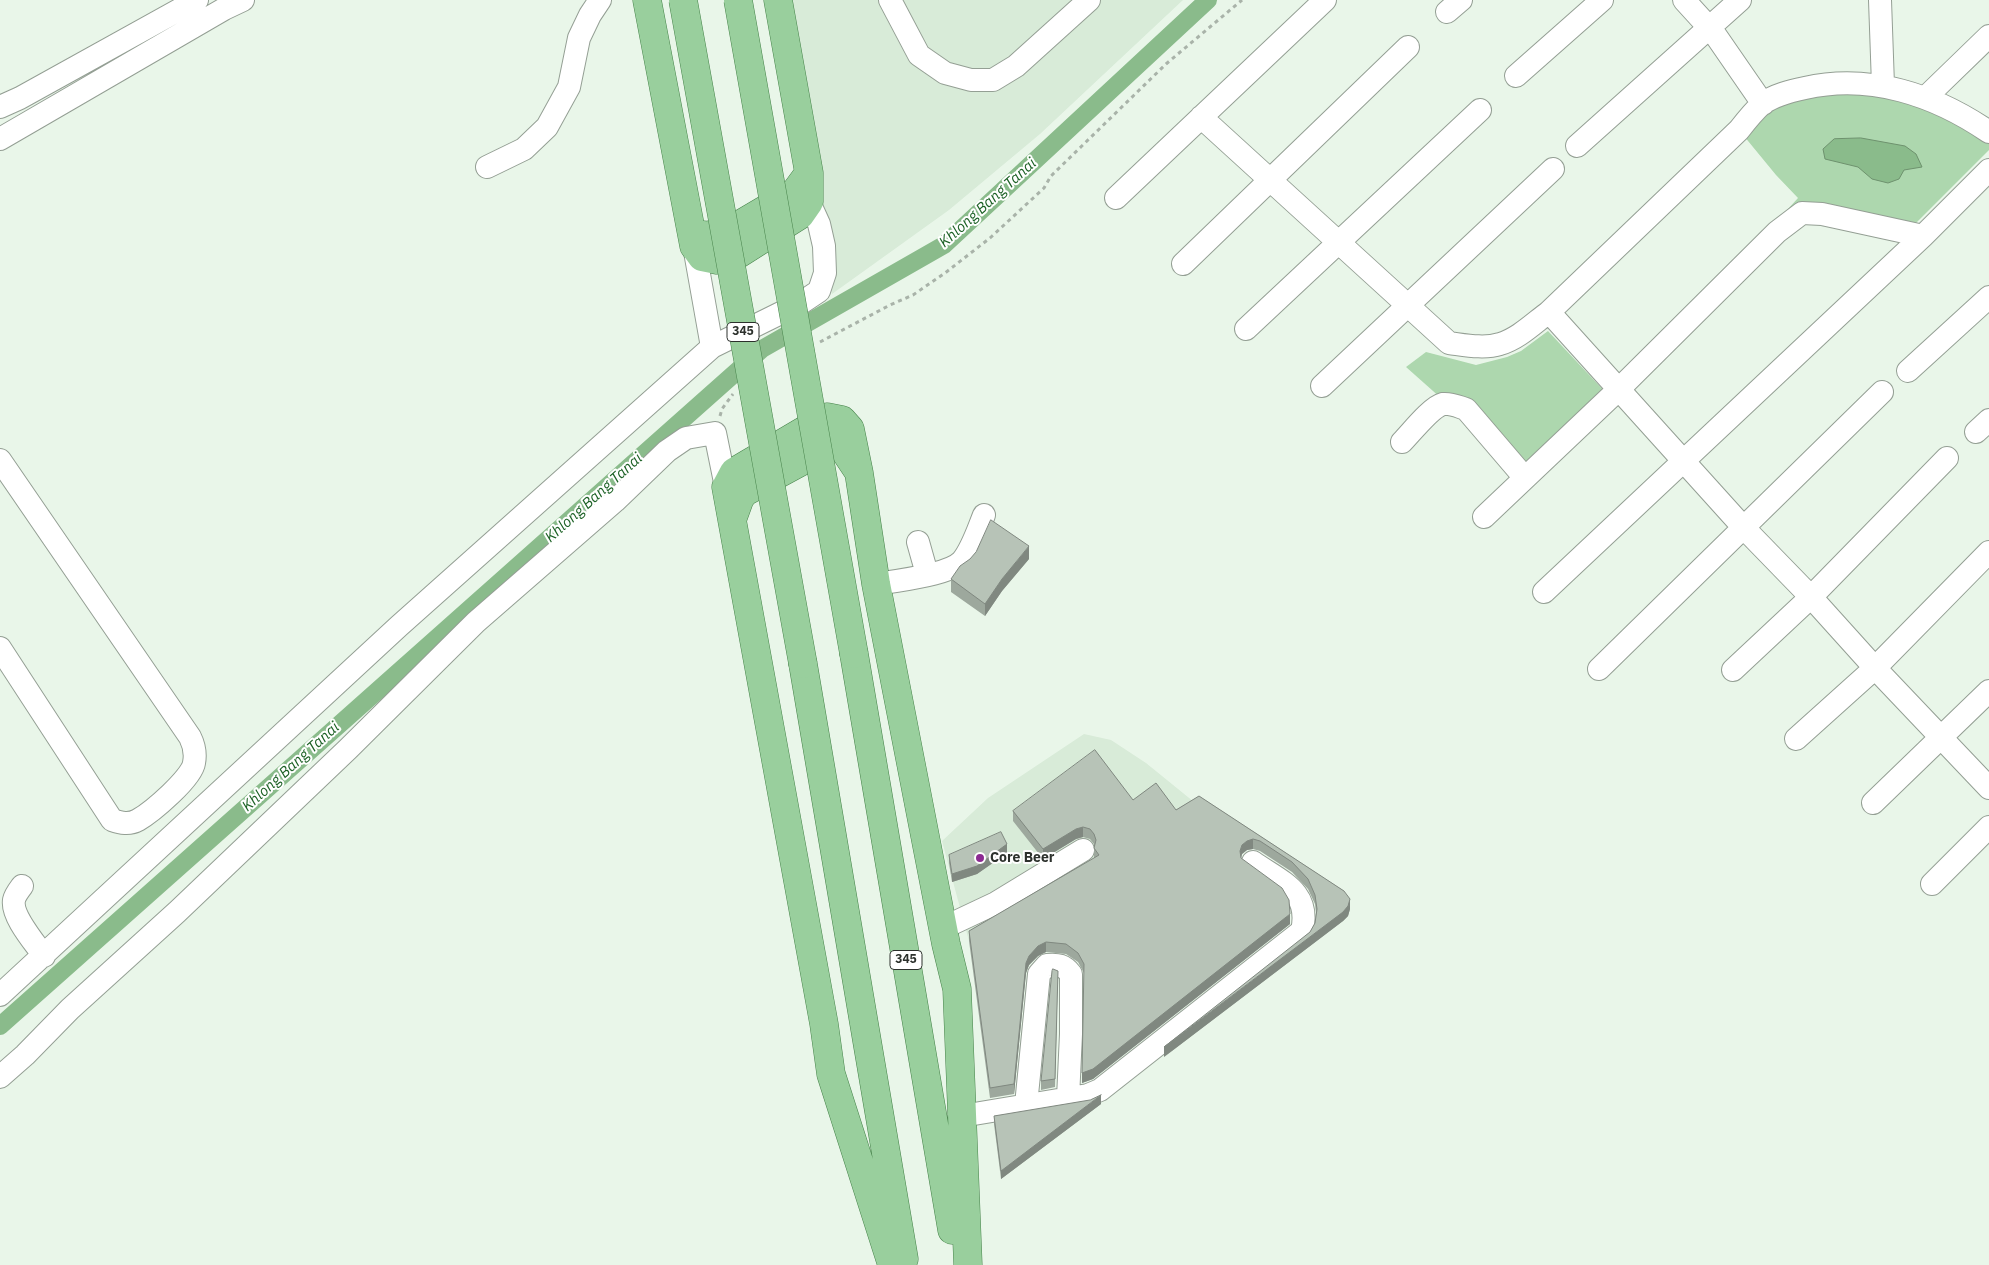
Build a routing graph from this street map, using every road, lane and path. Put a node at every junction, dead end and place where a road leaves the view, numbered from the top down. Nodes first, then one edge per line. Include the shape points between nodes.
1 (197, 0) edge
2 (243, 0) edge
3 (600, 0) edge
4 (647, 0) edge
5 (683, 0) edge
6 (738, 0) edge
7 (778, 0) edge
8 (890, 0) edge
9 (1089, 0) edge
10 (1242, 0) edge
11 (1325, 0) edge
12 (1602, 0) edge
13 (1684, 0) edge
14 (1740, 0) edge
15 (1867, 0) edge
16 (1880, 0) edge
17 (1709, 28) junction
18 (1989, 36) edge
19 (1408, 47) dead end
20 (1516, 76) dead end
21 (1875, 84) junction
22 (1925, 98) junction
23 (10, 102) edge
24 (1763, 104) junction
25 (1480, 110) dead end
26 (1201, 117) junction
27 (32, 119) junction
28 (1989, 132) edge
29 (0, 139) edge
30 (1577, 146) dead end
31 (487, 167) dead end
32 (1553, 169) dead end
33 (1989, 170) edge
34 (808, 173) junction
35 (1270, 179) junction
36 (1116, 198) dead end
37 (809, 202) junction
38 (686, 211) junction
39 (1923, 236) junction
40 (1338, 242) junction
41 (694, 246) junction
42 (1183, 264) dead end
43 (1989, 297) edge
44 (1408, 305) junction
45 (1549, 312) junction
46 (1246, 329) dead end
47 (819, 343) dead end
48 (712, 347) junction
49 (1908, 371) dead end
50 (1322, 386) dead end
51 (1619, 389) junction
52 (738, 390) dead end
53 (1882, 392) dead end
54 (715, 433) junction
55 (1402, 442) dead end
56 (1947, 458) dead end
57 (0, 460) edge
58 (1684, 461) junction
59 (860, 472) junction
60 (1525, 478) junction
61 (726, 487) junction
62 (984, 516) dead end
63 (1484, 517) dead end
64 (732, 520) junction
65 (1743, 527) junction
66 (918, 542) dead end
67 (1989, 552) edge
68 (927, 574) junction
69 (876, 584) junction
70 (1544, 592) dead end
71 (1811, 596) junction
72 (0, 648) edge
73 (1875, 668) junction
74 (1599, 669) dead end
75 (1733, 670) dead end
76 (1989, 691) edge
77 (1941, 736) junction
78 (1796, 739) dead end
79 (1989, 788) edge
80 (1874, 803) dead end
81 (1989, 827) edge
82 (1083, 850) dead end
83 (1253, 862) dead end
84 (1932, 884) dead end
85 (22, 886) dead end
86 (944, 936) junction
87 (906, 955) junction
88 (44, 956) junction
89 (0, 995) edge
90 (863, 1016) junction
91 (824, 1024) junction
92 (1033, 1034) junction
93 (1071, 1034) junction
94 (0, 1077) edge
95 (1068, 1098) junction
96 (1026, 1105) junction
97 (962, 1116) junction
98 (892, 1265) edge
99 (906, 1265) edge
100 (958, 1265) edge
101 (968, 1265) edge

1 - 23 street
2 - 27 street
3 - 31 street via 579,38 569,87 547,127 524,149
4 - 38 main road
5 - 90 main road, 345, bridge
6 - 87 main road, 345, bridge
7 - 34 main road
8 - 9 street via 919,55 945,73 971,80 993,80 1016,66
10 - 47 path via 1166,64 990,238 913,295
11 - 26 street
12 - 20 street
13 - 17 street
14 - 17 street
15 - 21 street
16 - 21 street
17 - 24 street
17 - 30 street
18 - 22 street
19 - 35 street
21 - 22 street
21 - 24 street via 1821,84 1784,93
22 - 28 street via 1964,115
23 - 27 street
24 - 45 street
25 - 40 street
26 - 35 street
26 - 36 street
27 - 29 street
32 - 44 street
33 - 39 street
34 - 37 main road
34 - 38 main road via 795,192 734,228 716,234 698,233
35 - 40 street
35 - 42 street
37 - 41 main road via 800,215 737,255 708,259
37 - 48 street via 824,246 825,273 819,291
38 - 41 main road
39 - 51 street via 1822,214 1802,213 1777,232
39 - 58 street
40 - 44 street
40 - 46 street
41 - 48 street
43 - 49 street
44 - 45 street via 1449,342 1474,346 1500,344 1514,338
44 - 50 street
45 - 51 street
48 - 88 street via 399,626
51 - 58 street
51 - 60 street
52 - 54 path via 722,409
53 - 65 street
54 - 61 street
54 - 94 street via 686,438 667,451 615,501 476,622 348,749
55 - 60 street via 1436,407 1456,405 1466,409
56 - 71 street
57 - 72 street via 190,737 194,764 184,781 137,820 123,824 112,820
58 - 65 street
58 - 70 street
59 - 61 main road via 850,429 842,420 827,417 734,472
59 - 64 main road via 844,450 838,445 830,446 745,492
59 - 69 main road
60 - 63 street
61 - 64 main road
62 - 68 street via 962,561 952,569
64 - 91 main road
65 - 71 street
65 - 74 street
66 - 68 street
67 - 73 street
68 - 69 street
69 - 86 main road
71 - 73 street
71 - 75 street
73 - 77 street
73 - 78 street
76 - 77 street
77 - 79 street
77 - 80 street
81 - 84 street
82 - 86 street
83 - 95 street via 1295,892 1303,904 1302,931 1100,1090
85 - 88 street via 14,901 14,909
86 - 87 main road via 947,976 936,987 928,988 916,981
86 - 97 main road via 957,989
87 - 100 main road, 345
88 - 89 street
90 - 91 main road via 862,1049 852,1062 840,1062 836,1058
90 - 99 main road, 345
91 - 98 main road via 830,1074
92 - 93 street
92 - 93 street via 1039,974 1047,965 1054,964 1066,968 1071,974
92 - 96 street
93 - 95 street
95 - 96 street
96 - 97 street
97 - 101 main road

